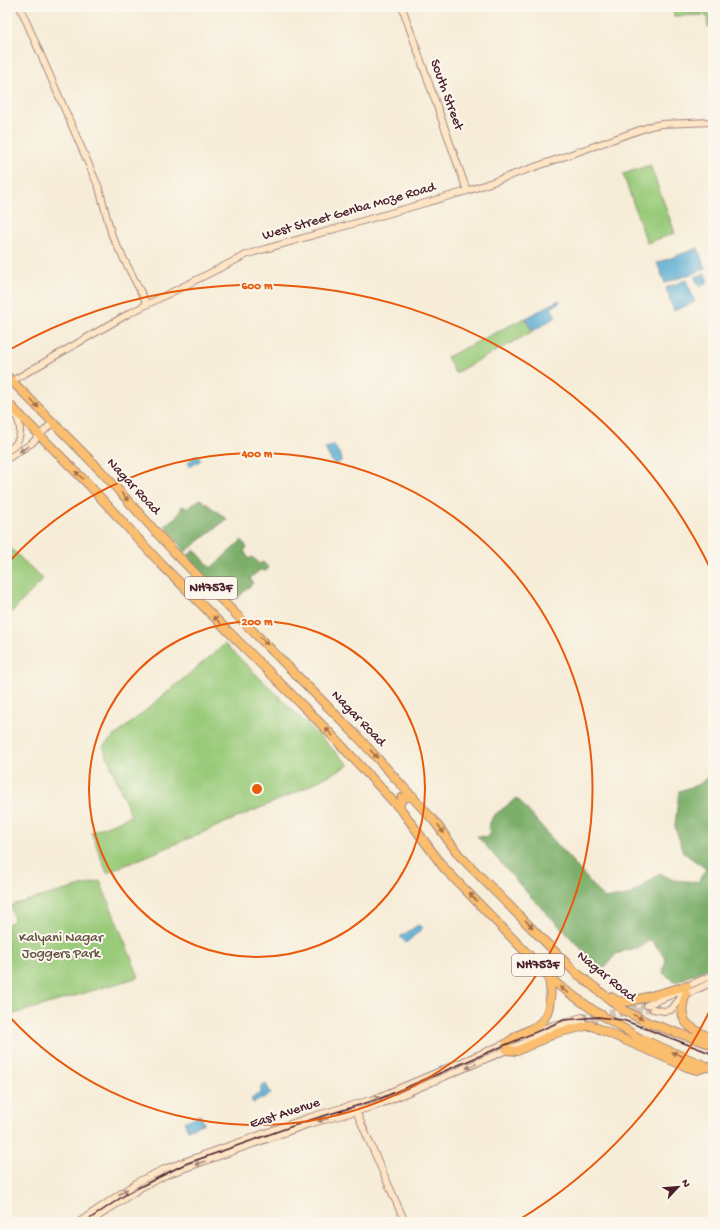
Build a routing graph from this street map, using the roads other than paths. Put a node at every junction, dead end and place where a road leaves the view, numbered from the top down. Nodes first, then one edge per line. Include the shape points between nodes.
1 (20, 7) edge
2 (402, 7) edge
3 (713, 122) edge
4 (468, 191) junction
5 (147, 304) junction
6 (9, 379) edge
7 (9, 404) edge
8 (53, 422) junction
9 (40, 435) junction
10 (7, 452) edge
11 (7, 459) edge
12 (403, 785) junction
13 (413, 796) junction
14 (389, 797) junction
15 (399, 807) junction
16 (546, 974) junction
17 (713, 975) edge
18 (713, 982) edge
19 (598, 990) junction
20 (687, 990) junction
21 (647, 1005) tunnel mouth
22 (653, 1009) tunnel mouth
23 (583, 1020) tunnel mouth
24 (713, 1039) edge
25 (713, 1045) edge
26 (507, 1046) junction
27 (710, 1068) edge
28 (355, 1108) junction
29 (106, 1207) junction
30 (79, 1222) edge
31 (90, 1222) edge
32 (405, 1222) edge

1 - 5 street via 99,188 112,236
2 - 4 street, South Street
3 - 4 street, West Street Genba Moze Road via 651,126
4 - 5 street, West Street Genba Moze Road via 248,254
5 - 6 street, West Street Genba Moze Road
6 -> 8 highway, Nagar Road / NH753F
7 - 9 highway, NH753F
7 - 10 street via 18,418 21,433 15,445
8 - 9 street
8 -> 12 highway, Nagar Road / NH753F via 175,553
9 -> 11 street via 27,447
14 -> 9 highway, NH753F via 328,731 162,565
12 - 13 highway, Nagar Road / NH753F
12 - 14 highway via 399,794
13 - 15 highway via 402,798
13 -> 19 highway, Nagar Road / NH753F via 436,822 459,855 574,971
14 - 15 highway, NH753F
16 -> 15 highway, NH753F via 444,868
16 - 26 highway via 551,989 544,1020 532,1029 515,1036
27 -> 16 highway, NH753F via 641,1039 612,1022
17 - 20 street
18 - 20 street
19 - 20 highway via 618,1001 628,1002
19 -> 25 highway, Nagar Road / NH753F via 623,1010 649,1023
20 - 21 street
20 - 22 street via 671,1010
20 - 24 highway via 681,1013 683,1017 693,1029
23 - 26 street, East Avenue
26 - 27 highway via 517,1051 556,1033 590,1025 687,1067 697,1070
26 - 28 street, East Avenue via 386,1102
28 - 29 street, East Avenue via 166,1175
28 - 32 street
29 - 30 street, East Avenue
29 - 31 street, East Avenue

